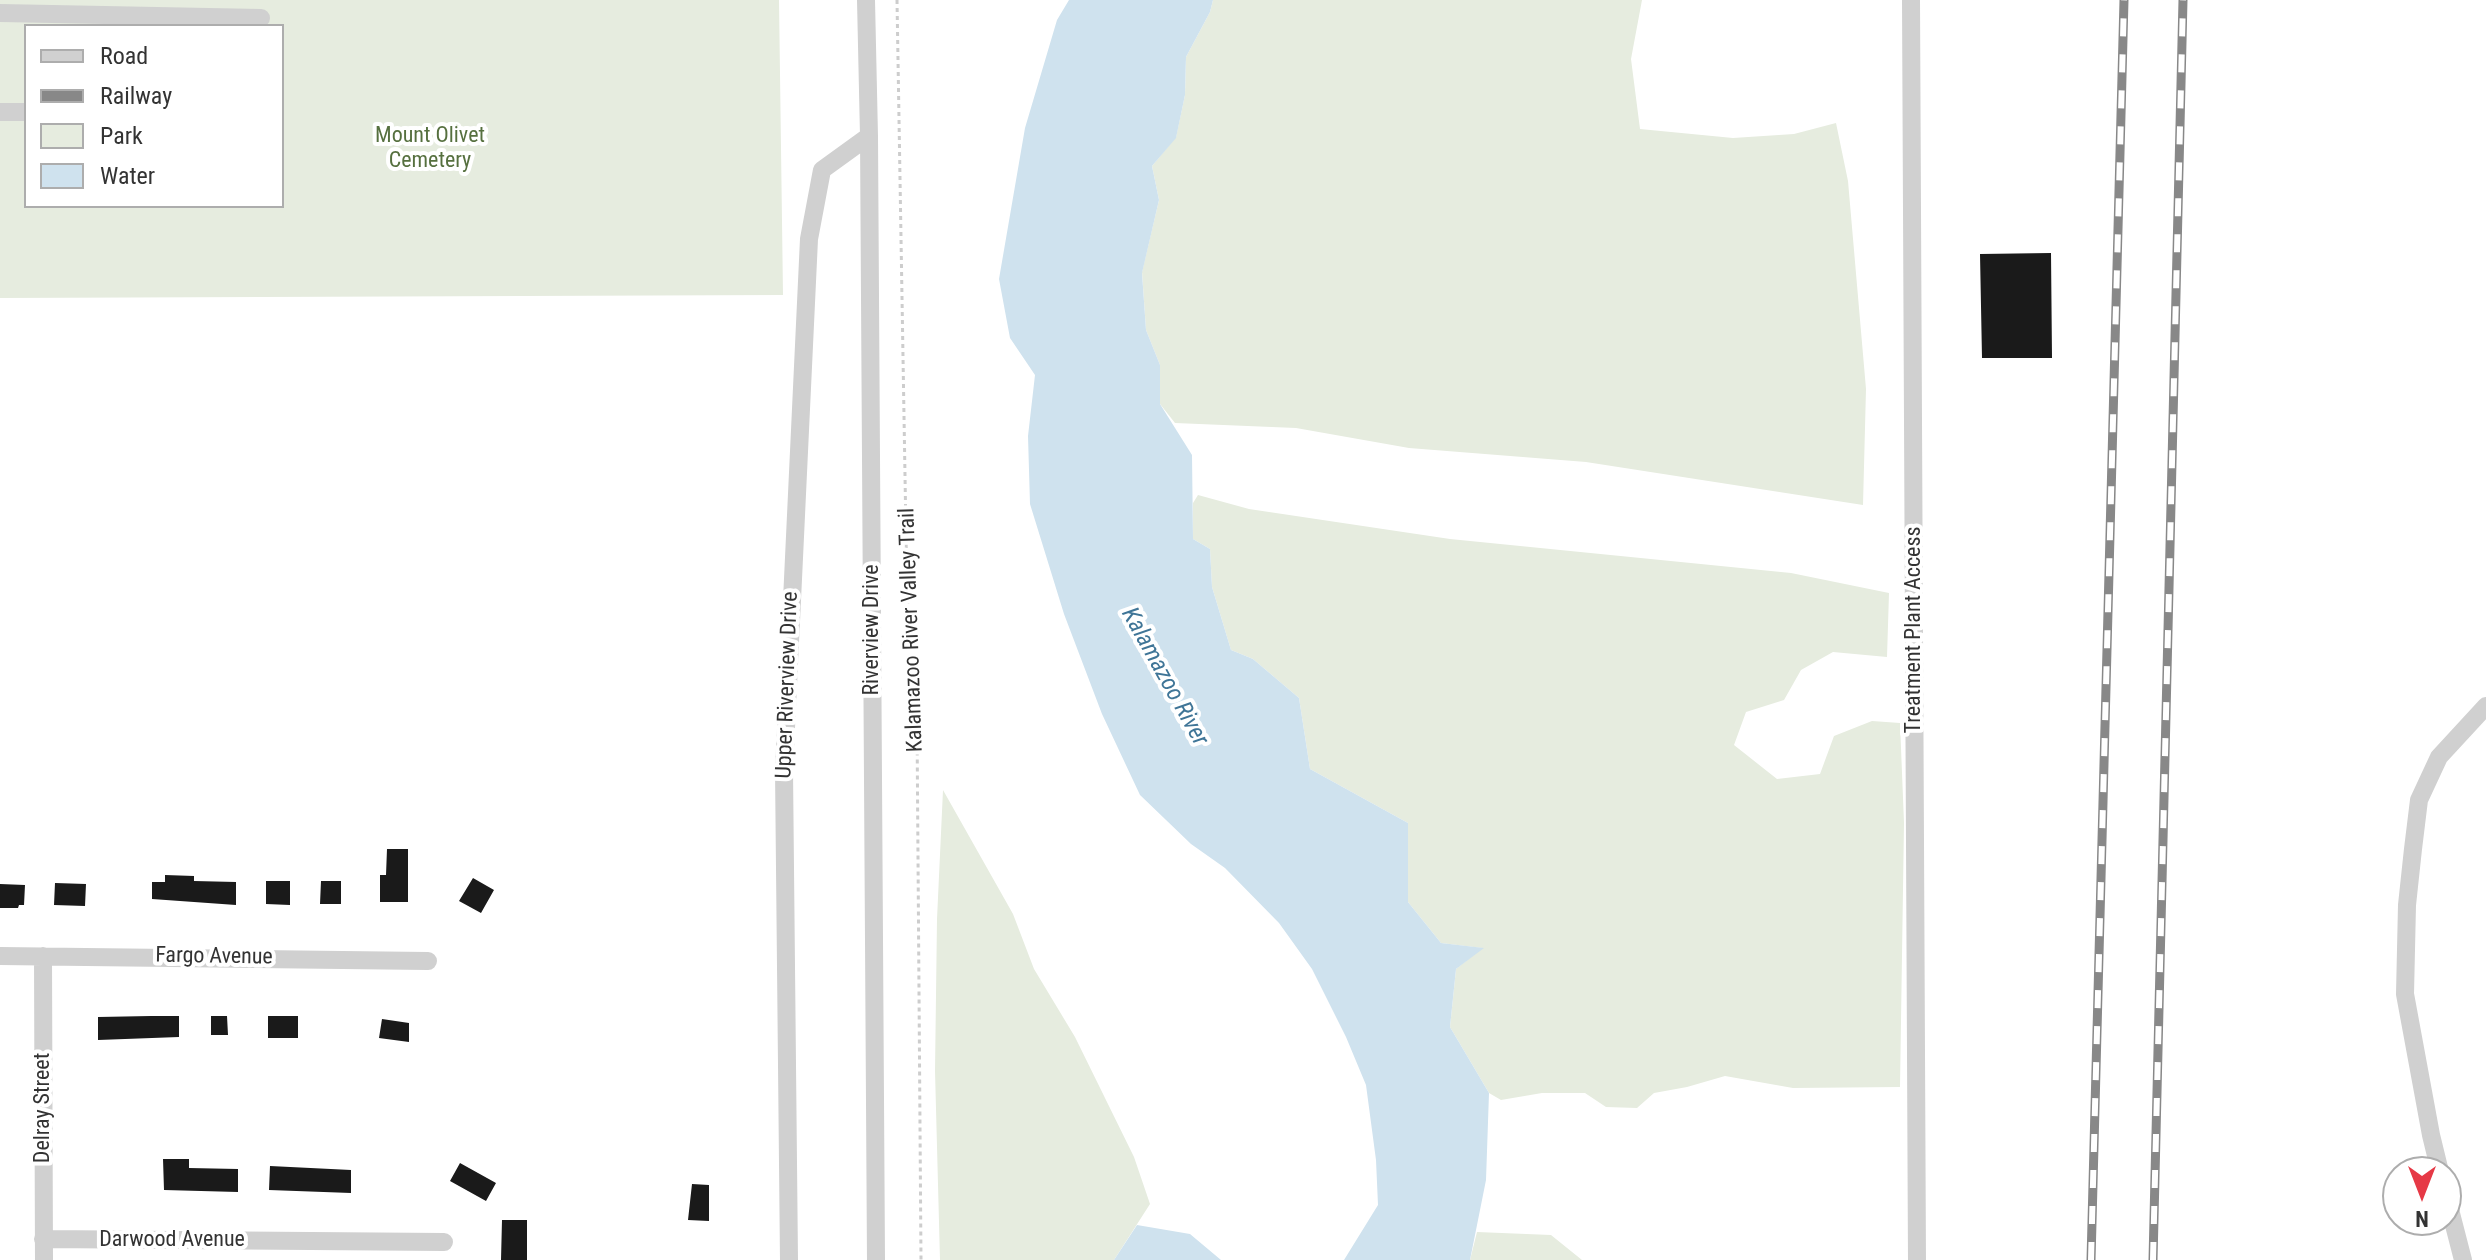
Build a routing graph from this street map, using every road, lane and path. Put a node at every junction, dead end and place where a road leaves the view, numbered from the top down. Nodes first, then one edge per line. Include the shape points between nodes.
1 (866, 0) edge
2 (897, 0) edge
3 (1911, 0) edge
4 (0, 13) edge
5 (261, 15) edge
6 (0, 112) edge
7 (24, 112) edge
8 (869, 136) junction
9 (2486, 706) edge
10 (0, 956) edge
11 (43, 956) junction
12 (428, 961) dead end
13 (2436, 1156) edge
14 (2457, 1236) edge
15 (43, 1239) junction
16 (444, 1242) dead end
17 (44, 1260) edge
18 (789, 1260) edge
19 (876, 1260) edge
20 (921, 1260) edge
21 (1917, 1260) edge
22 (2463, 1260) edge

1 - 8 street, Riverview Drive
2 - 20 path, Kalamazoo River Valley Trail via 907,594 918,777
3 - 21 street, Treatment Plant Access
4 - 5 street
6 - 7 street
8 - 18 street, Upper Riverview Drive via 822,170 809,239 784,770
8 - 19 street, Riverview Drive
9 - 13 street via 2439,757 2419,800 2413,849 2405,994
10 - 11 street, Fargo Avenue
11 - 12 street, Fargo Avenue
11 - 15 street, Delray Street
14 - 22 street
15 - 16 street, Darwood Avenue
15 - 17 street, Delray Street

